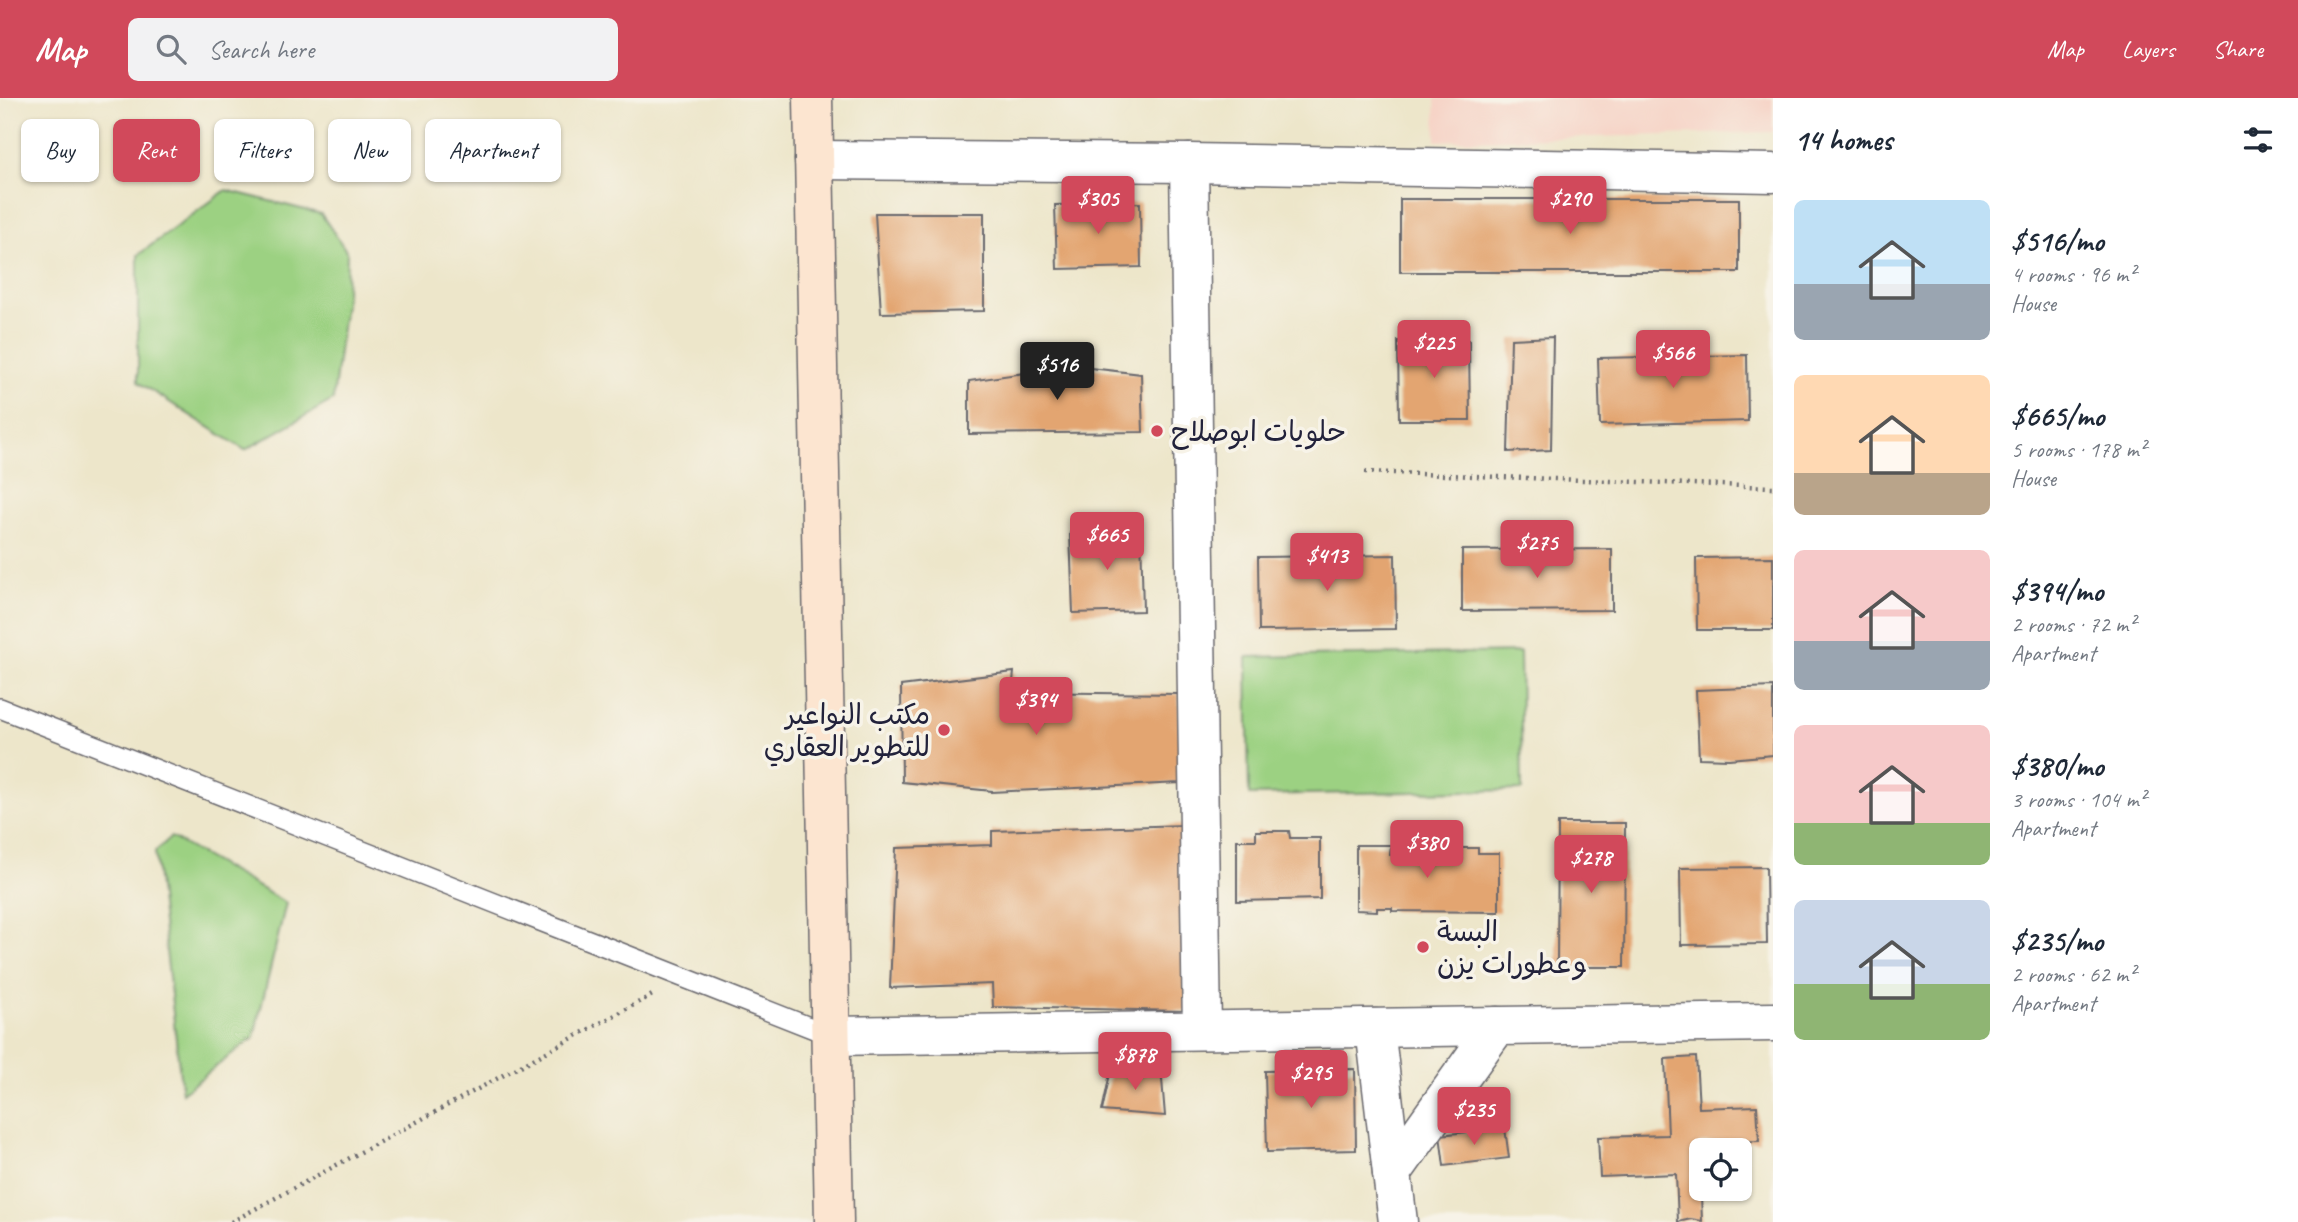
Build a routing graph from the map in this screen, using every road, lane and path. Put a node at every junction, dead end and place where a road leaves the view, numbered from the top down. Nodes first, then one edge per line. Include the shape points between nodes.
1 (813, 98) edge
2 (814, 160) junction
3 (1189, 163) junction
4 (1773, 173) edge
5 (1365, 472) dead end
6 (1773, 486) edge
7 (0, 708) edge
8 (661, 990) dead end
9 (1773, 1022) edge
10 (1497, 1026) junction
11 (1375, 1028) junction
12 (1202, 1030) junction
13 (832, 1036) junction
14 (1392, 1173) junction
15 (231, 1222) edge
16 (834, 1222) edge
17 (1398, 1222) edge

1 - 2 street
2 - 3 street
2 - 13 street
3 - 4 street
3 - 12 street
5 - 6 path
7 - 13 lane
8 - 15 path
9 - 10 street
10 - 11 street
10 - 14 street
11 - 12 street
11 - 14 street
12 - 13 street
13 - 16 street
14 - 17 street

